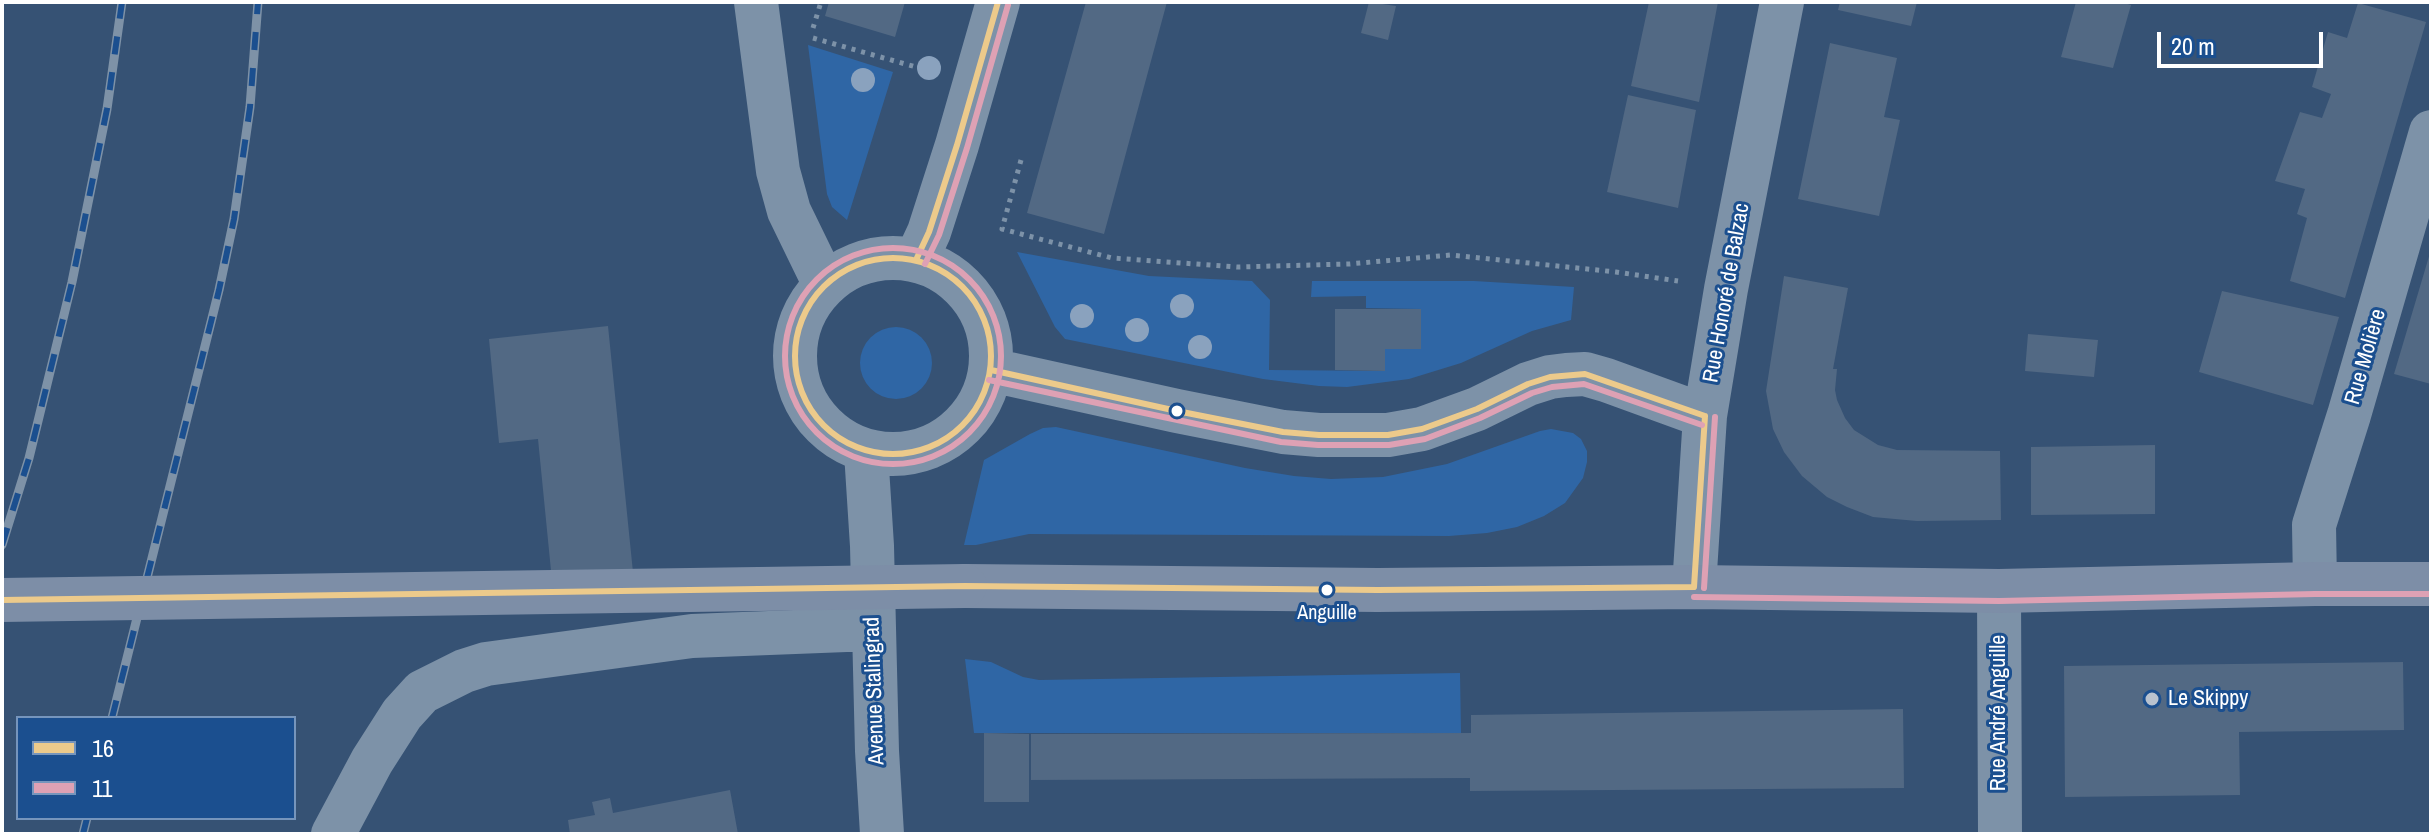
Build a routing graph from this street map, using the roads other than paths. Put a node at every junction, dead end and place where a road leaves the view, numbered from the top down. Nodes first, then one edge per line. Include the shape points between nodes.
1 (756, 2) edge
2 (998, 2) edge
3 (1782, 2) edge
4 (2431, 132) edge
5 (916, 260) junction
6 (825, 285) junction
7 (991, 370) junction
8 (1705, 416) junction
9 (866, 452) junction
10 (2315, 584) junction
11 (2431, 584) edge
12 (1694, 587) junction
13 (1999, 591) junction
14 (2, 600) edge
15 (872, 629) junction
16 (333, 834) edge
17 (882, 834) edge
18 (2000, 834) edge

1 - 6 street via 778,171 789,211
2 - 5 street via 952,160
3 - 8 street, Rue Honoré de Balzac
4 - 10 street, Rue Molière via 2314,525
5 - 6 street via 883,258 852,267
5 - 7 street via 943,271 966,289 982,313 991,341
6 - 9 street via 807,309 797,337 795,366 802,395 817,420
7 - 8 street via 1177,411 1319,435 1388,435 1422,429 1528,384 1585,374
7 - 9 street via 981,402 960,429 933,447 900,455
8 - 12 street, Rue Honoré de Balzac
9 - 15 street, Avenue Stalingrad
10 - 11 main road
10 - 13 main road
12 - 13 main road
12 - 14 main road, bridge via 965,586
13 - 18 street, Rue André Anguille
15 - 16 street via 692,636 464,671 422,692 402,714
15 - 17 street, Avenue Stalingrad

